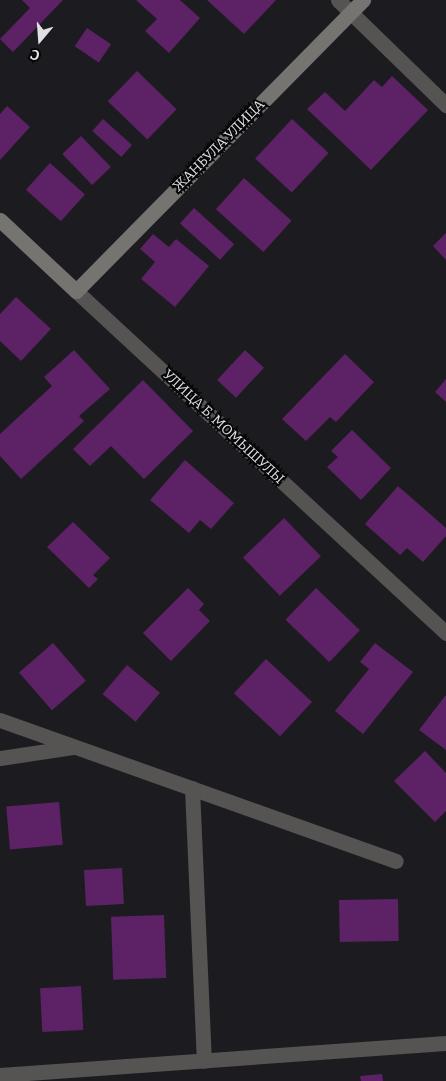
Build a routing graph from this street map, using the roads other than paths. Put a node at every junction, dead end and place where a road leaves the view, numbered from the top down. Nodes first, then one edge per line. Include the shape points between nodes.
1 (338, 0) edge
2 (363, 0) edge
3 (351, 12) junction
4 (446, 105) edge
5 (0, 220) edge
6 (76, 291) junction
7 (446, 633) edge
8 (0, 720) edge
9 (76, 747) junction
10 (0, 758) edge
11 (192, 788) junction
12 (396, 861) dead end
13 (446, 1043) edge
14 (204, 1061) junction
15 (0, 1076) edge

1 - 3 street
2 - 3 street, ЖАНБУЛА УЛИЦА
3 - 4 street
3 - 6 street, ЖАНБУЛА УЛИЦА
5 - 6 street, УЛИЦА Б. МОМЫШУЛЫ
6 - 7 street, УЛИЦА Б. МОМЫШУЛЫ
8 - 9 street
9 - 10 street
9 - 11 street
11 - 12 street
11 - 14 street
13 - 14 street
14 - 15 street

